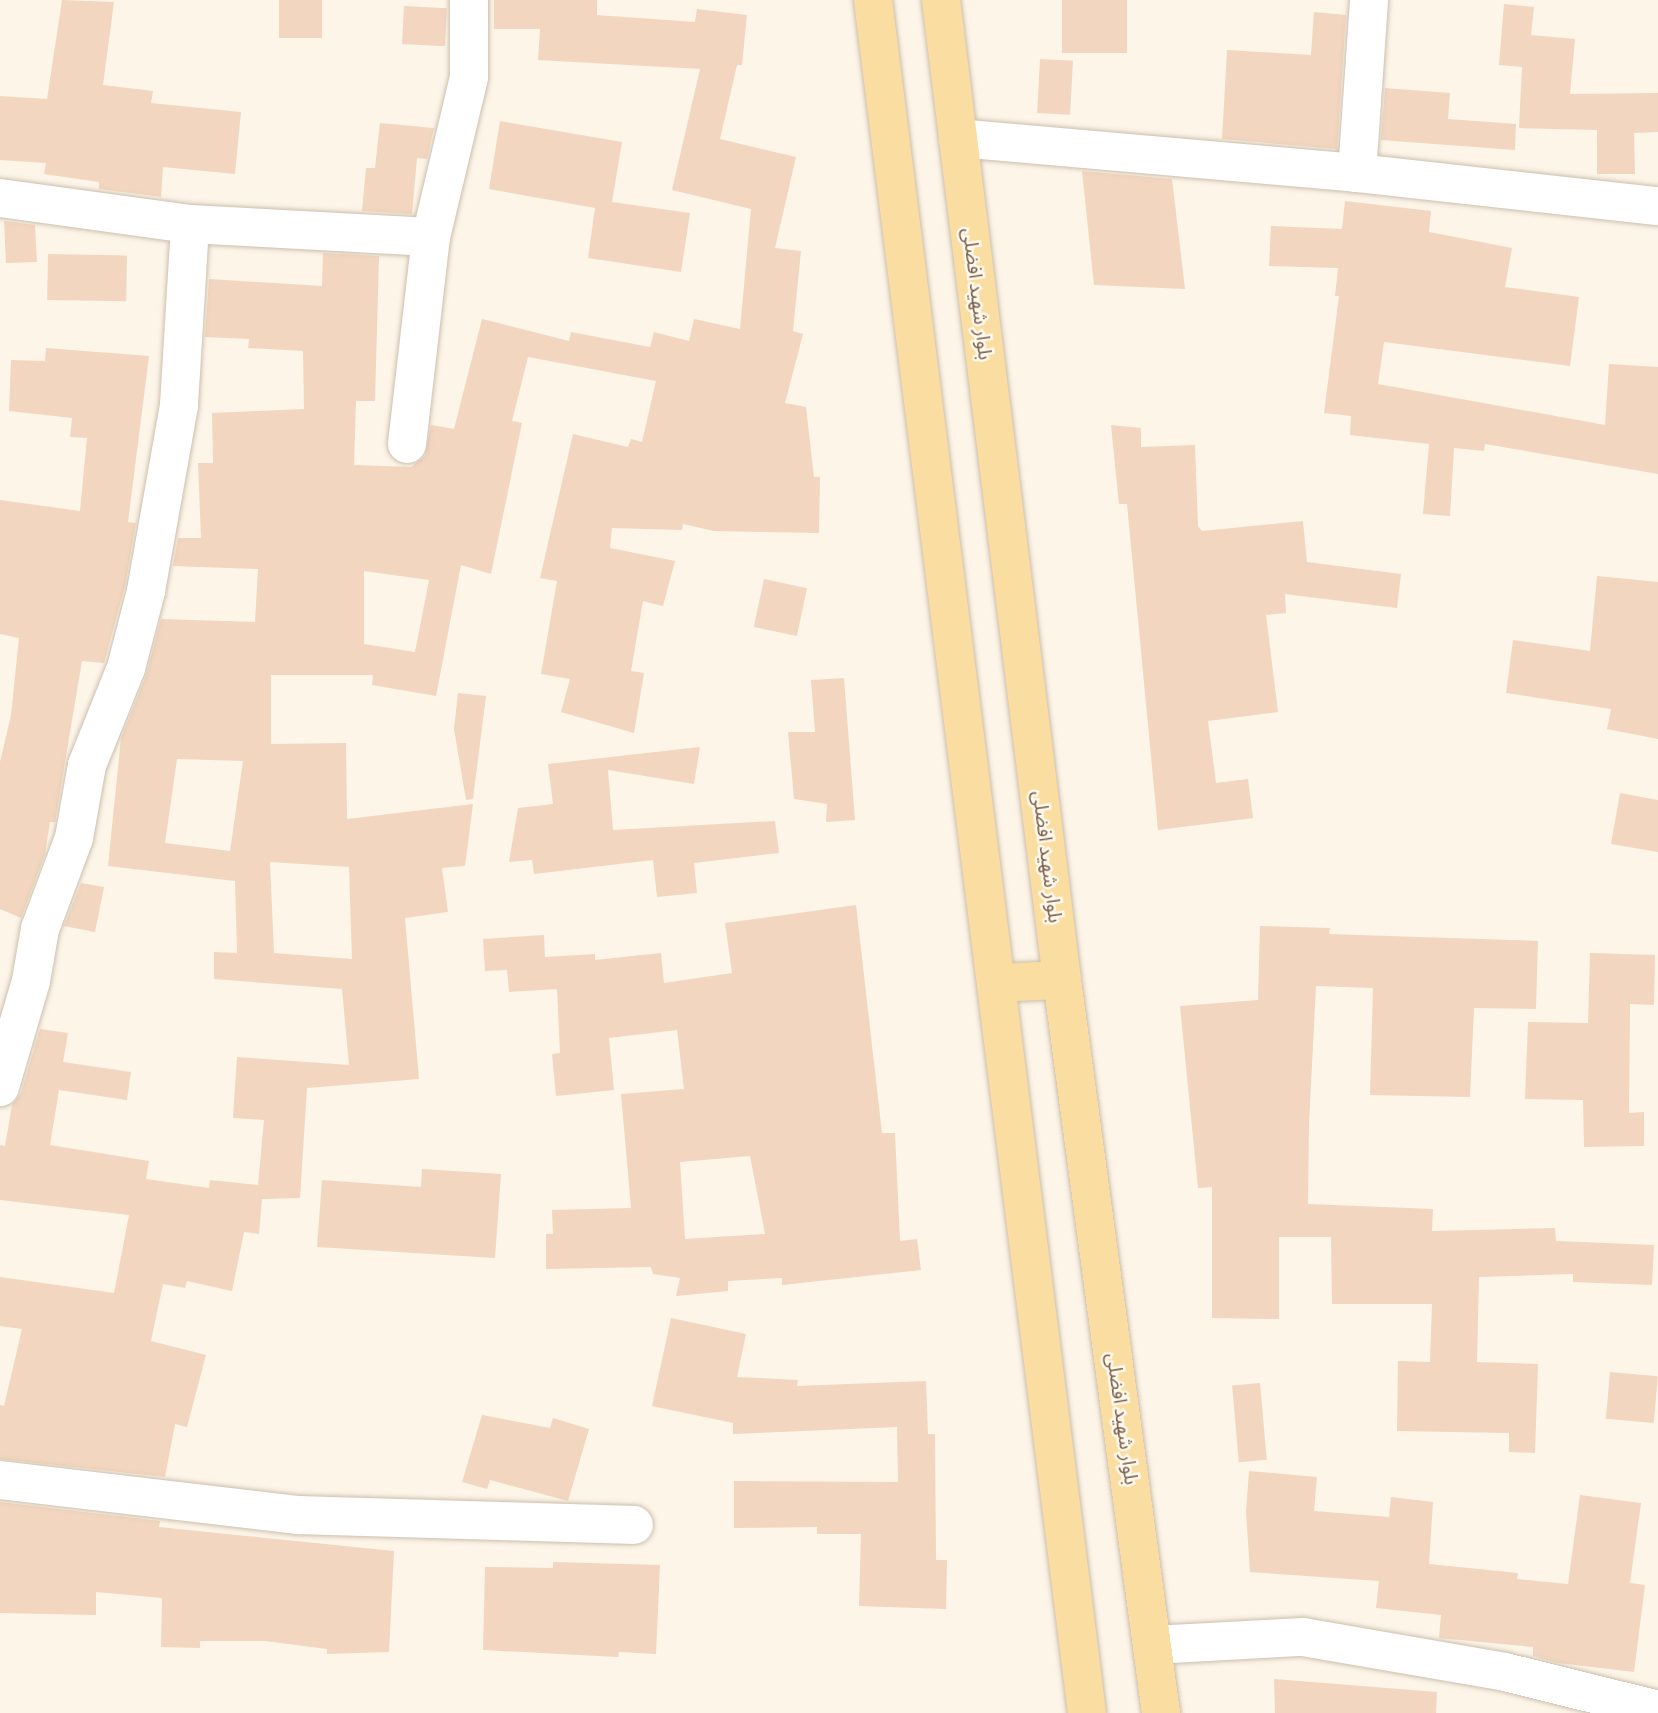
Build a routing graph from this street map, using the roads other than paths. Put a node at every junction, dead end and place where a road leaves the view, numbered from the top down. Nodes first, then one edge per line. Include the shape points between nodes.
1 (469, 0) edge
2 (873, 0) edge
3 (940, 0) edge
4 (1369, 0) edge
5 (958, 138) junction
6 (1357, 173) junction
7 (0, 198) edge
8 (1658, 206) edge
9 (191, 224) junction
10 (431, 237) junction
11 (407, 444) dead end
12 (1062, 980) junction
13 (996, 983) junction
14 (0, 1087) edge
15 (0, 1480) edge
16 (634, 1525) dead end
17 (1153, 1645) junction
18 (1658, 1710) edge
19 (1087, 1713) edge
20 (1161, 1713) edge

1 - 10 street via 469,77
2 - 13 main road
3 - 5 main road, بلوار شهید افضلی
4 - 6 street
5 - 6 street
5 - 12 main road, بلوار شهید افضلی
6 - 8 street
7 - 9 street
9 - 10 street
9 - 14 street via 179,405 146,591 126,668 87,765 74,838 40,929 31,981
10 - 11 street
12 - 13 main road
12 - 17 main road, بلوار شهید افضلی
13 - 19 main road
15 - 16 street via 299,1515
17 - 18 street via 1303,1637 1505,1672
17 - 20 main road, بلوار شهید افضلی

